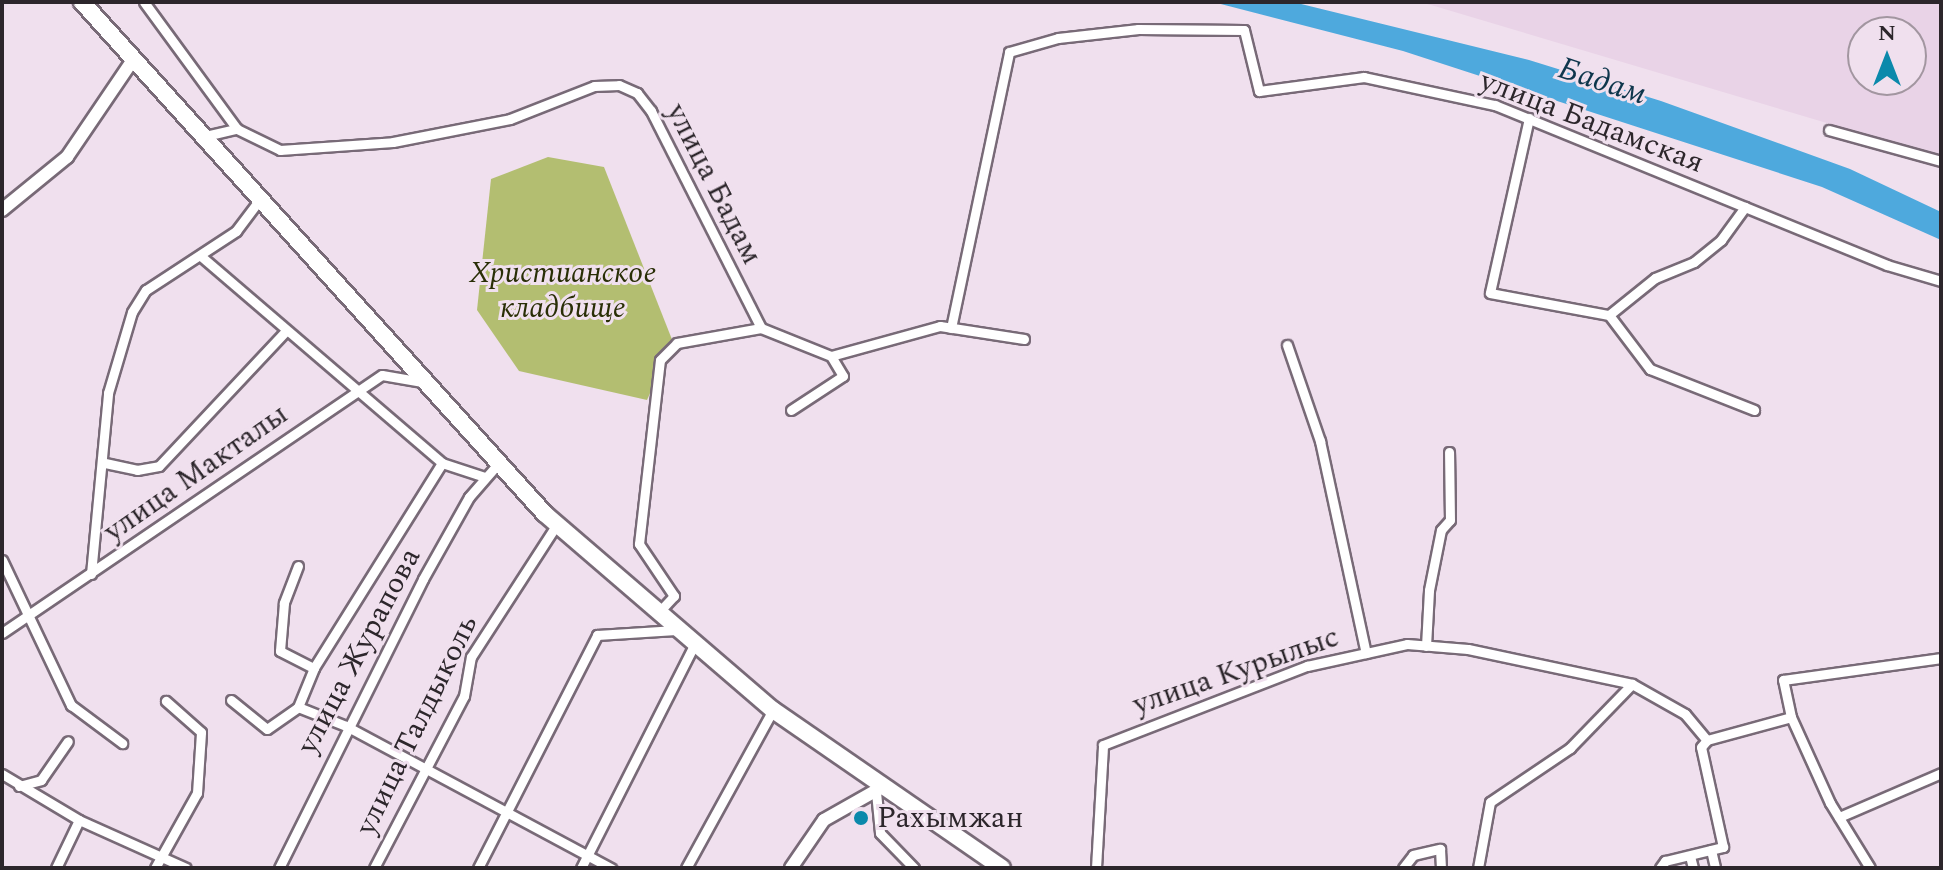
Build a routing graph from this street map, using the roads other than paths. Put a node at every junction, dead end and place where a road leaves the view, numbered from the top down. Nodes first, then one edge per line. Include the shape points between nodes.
1 (82, 2) edge
2 (144, 2) edge
3 (133, 60) junction
4 (1529, 118) junction
5 (237, 129) junction
6 (1829, 130) dead end
7 (201, 137) junction
8 (1941, 161) edge
9 (259, 201) junction
10 (1745, 207) junction
11 (2, 210) edge
12 (202, 257) junction
13 (1941, 281) edge
14 (1609, 315) junction
15 (761, 328) junction
16 (951, 328) junction
17 (284, 333) junction
18 (1024, 339) dead end
19 (1287, 345) dead end
20 (831, 356) junction
21 (422, 382) junction
22 (353, 393) junction
23 (791, 410) dead end
24 (1754, 410) dead end
25 (1449, 452) dead end
26 (105, 463) junction
27 (442, 463) junction
28 (490, 471) junction
29 (557, 524) junction
30 (2, 560) edge
31 (298, 566) dead end
32 (91, 574) junction
33 (657, 614) junction
34 (30, 617) junction
35 (676, 630) junction
36 (2, 633) edge
37 (694, 645) junction
38 (1426, 646) junction
39 (1366, 653) junction
40 (1941, 658) edge
41 (314, 668) junction
42 (1632, 684) junction
43 (231, 700) dead end
44 (166, 701) dead end
45 (298, 707) junction
46 (773, 710) junction
47 (1791, 717) junction
48 (346, 726) junction
49 (1707, 740) junction
50 (68, 741) dead end
51 (122, 743) dead end
52 (428, 770) junction
53 (1941, 773) edge
54 (2, 774) edge
55 (19, 786) junction
56 (880, 789) junction
57 (507, 813) junction
58 (1839, 817) junction
59 (79, 820) junction
60 (1711, 850) junction
61 (587, 856) junction
62 (1690, 856) junction
63 (160, 857) junction
64 (909, 866) edge
65 (56, 868) edge
66 (155, 868) edge
67 (186, 868) edge
68 (279, 868) edge
69 (374, 868) edge
70 (478, 868) edge
71 (581, 868) edge
72 (611, 868) edge
73 (686, 868) edge
74 (791, 868) edge
75 (1002, 868) edge
76 (1096, 868) edge
77 (1403, 868) edge
78 (1441, 868) edge
79 (1478, 868) edge
80 (1660, 868) edge
81 (1693, 868) edge
82 (1715, 868) edge
83 (1870, 868) edge

1 - 3 highway
2 - 5 street
3 - 7 highway
3 - 11 street via 67,157
4 - 10 street, улица Бадамская
4 - 14 street via 1490,293
4 - 16 street, улица Бадамская via 1364,77 1259,91 1244,30 1138,29 1058,38 1009,52
5 - 7 street
5 - 15 street, улица Бадам via 280,150 393,142 510,119 594,86 619,85 651,111
6 - 8 street
7 - 9 highway
9 - 12 street via 236,231
9 - 21 highway
10 - 13 street, улица Бадамская
10 - 14 street via 1721,240 1694,262 1655,278
12 - 17 street
12 - 26 street via 138,299 108,393
14 - 24 street via 1650,369
15 - 20 street
15 - 33 street via 677,343 660,360 639,544 674,596 667,610
16 - 18 street
16 - 20 street
17 - 22 street
17 - 26 street via 159,466 137,470
19 - 39 street via 1320,441
20 - 23 street via 843,376
21 - 22 street, улица Макталы via 382,375
21 - 28 highway
22 - 27 street
22 - 32 street, улица Макталы
25 - 38 street via 1450,520 1441,530 1429,590
26 - 32 street
27 - 28 street
27 - 41 street
28 - 29 highway
28 - 48 street, улица Журапова
29 - 33 highway
29 - 52 street, улица Талдыколь via 471,657 464,696
30 - 34 street
31 - 41 street via 284,603 280,651
32 - 34 street, улица Макталы
33 - 35 highway
34 - 36 street, улица Макталы
34 - 51 street via 71,705
35 - 37 highway
35 - 57 street via 597,635
37 - 46 highway
37 - 61 street
38 - 39 street, улица Курылыс
38 - 42 street, улица Курылыс
39 - 76 street, улица Курылыс via 1307,666 1103,745
40 - 47 street via 1783,680
41 - 45 street
42 - 49 street, улица Курылыс via 1685,714
42 - 79 street via 1570,748 1490,802
43 - 45 street via 267,729
44 - 63 street via 201,732 197,793
45 - 48 street
46 - 56 highway
46 - 73 street
47 - 49 street
47 - 58 street
48 - 52 street
48 - 68 street, улица Журапова
49 - 60 street via 1701,747 1723,847
50 - 55 street via 41,780
52 - 57 street
52 - 69 street, улица Талдыколь
53 - 58 street
54 - 55 street
55 - 59 street
56 - 64 street via 880,833
56 - 74 street via 824,820
56 - 75 highway
57 - 61 street
57 - 70 street
58 - 83 street
59 - 63 street
59 - 65 street
60 - 62 street
60 - 82 street
61 - 71 street
61 - 72 street
62 - 80 street
62 - 81 street
63 - 66 street
63 - 67 street
77 - 78 street via 1413,855 1440,849

